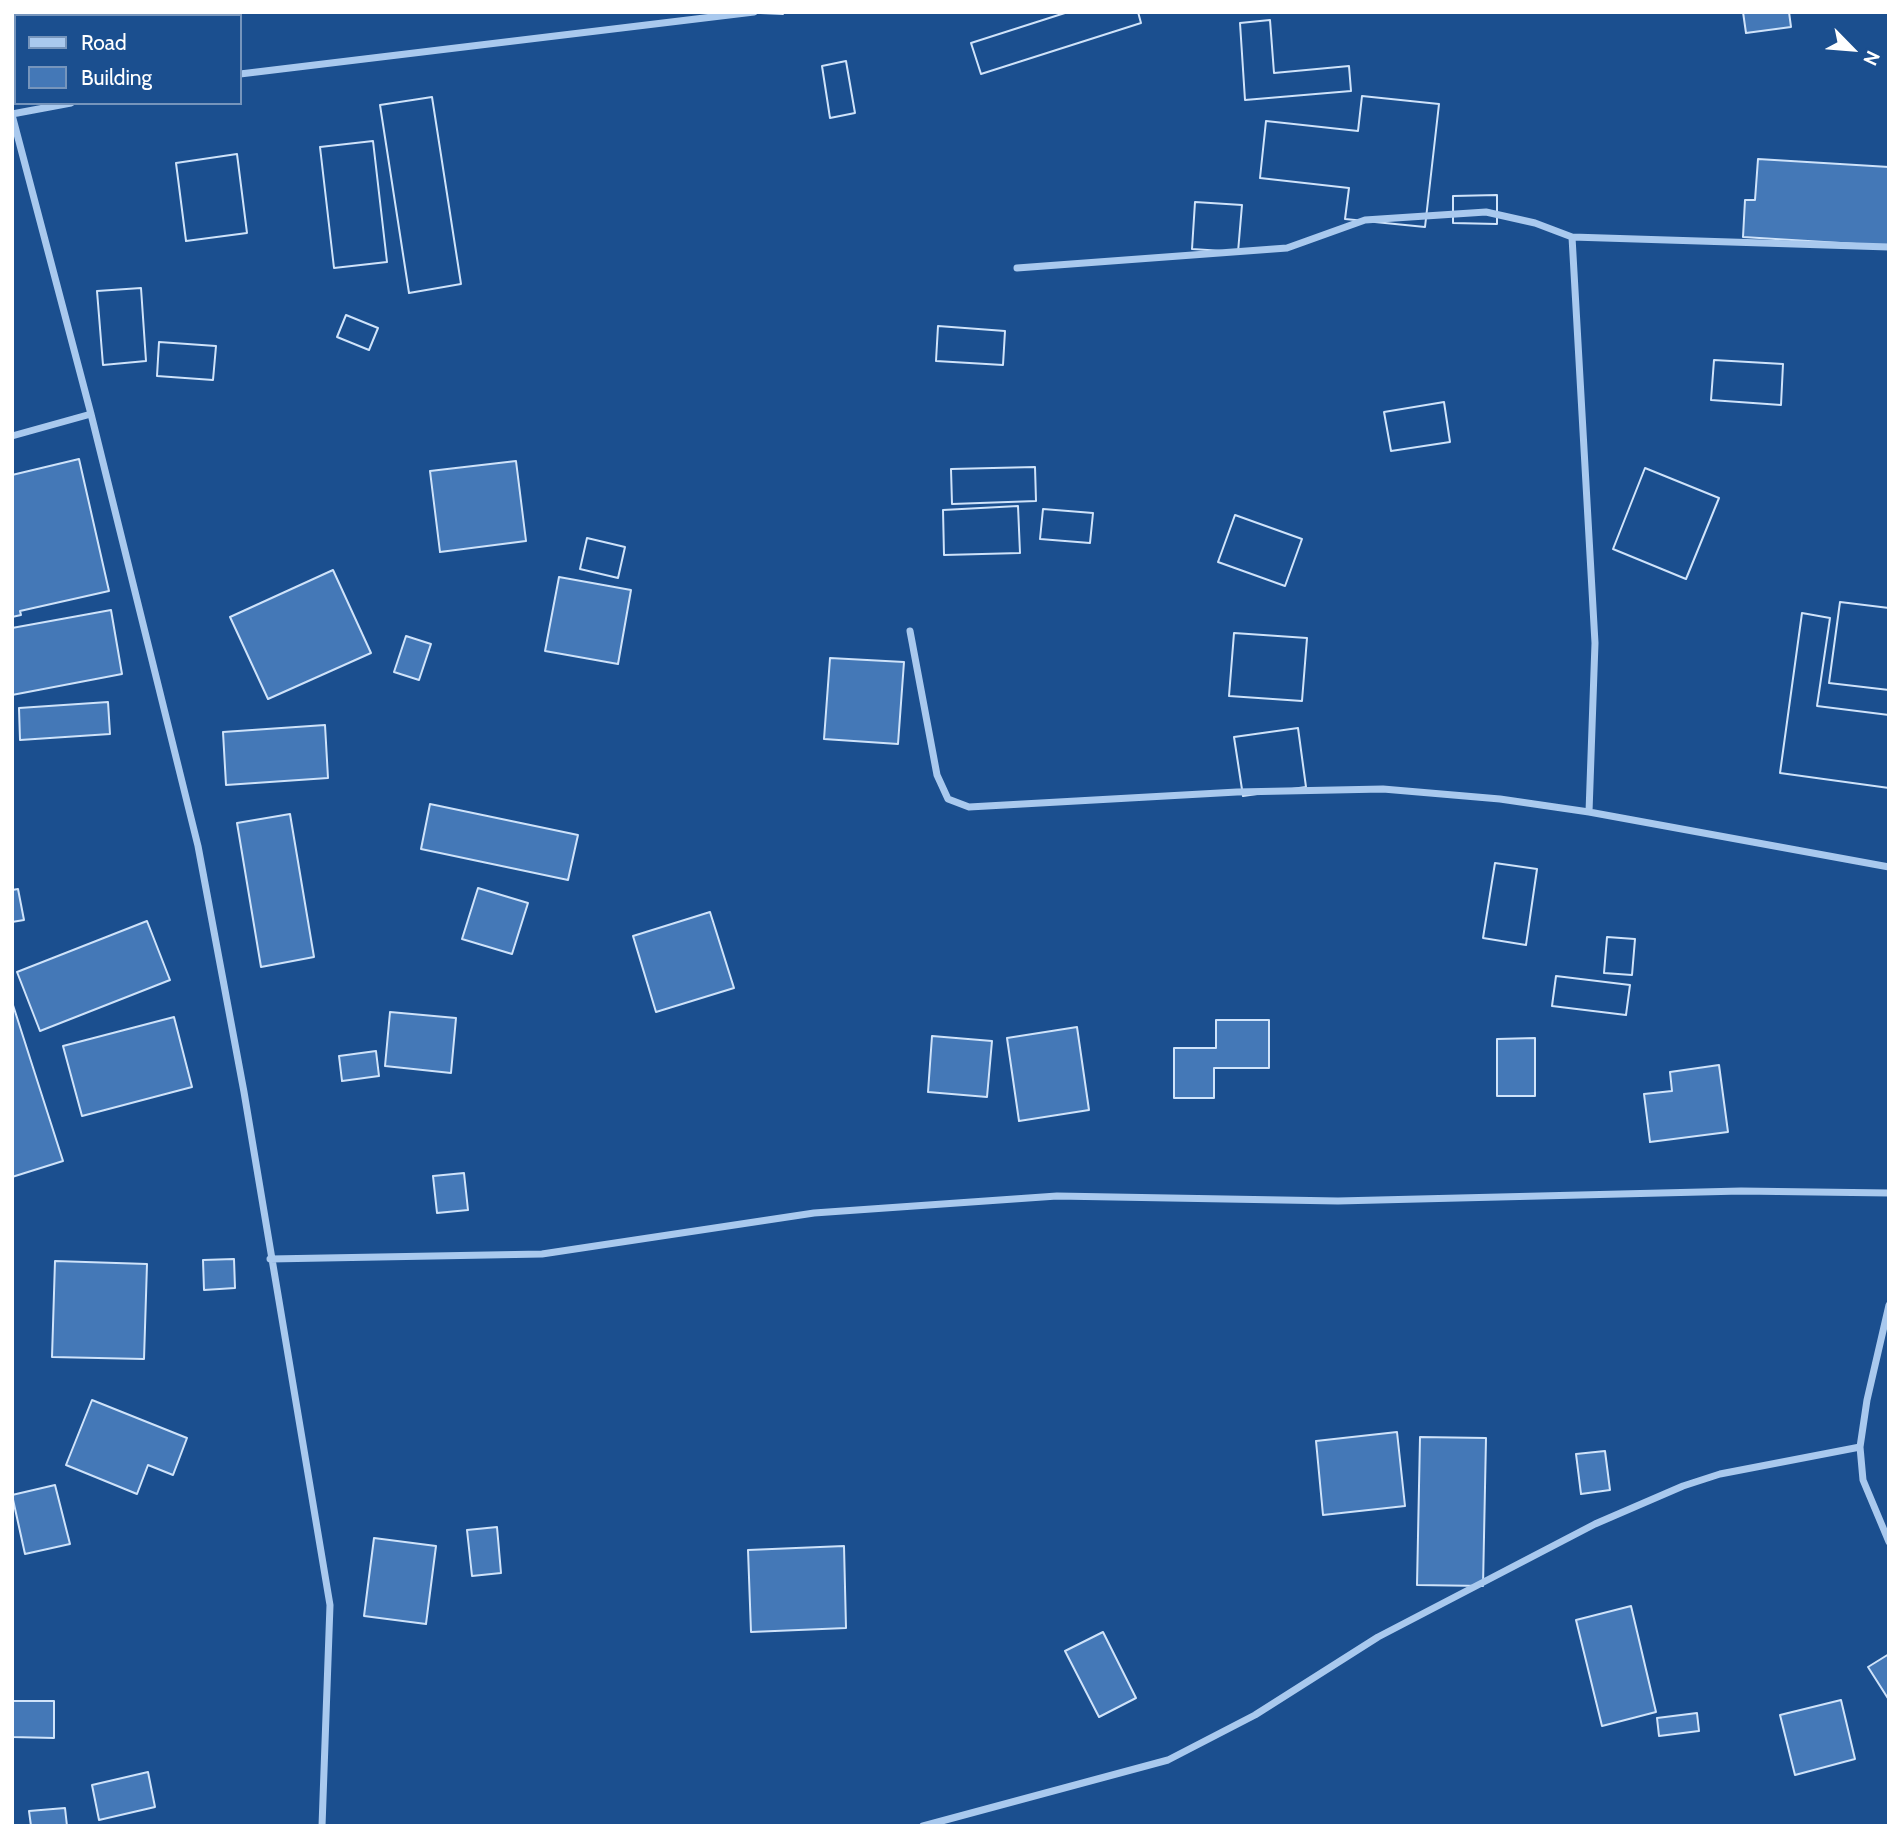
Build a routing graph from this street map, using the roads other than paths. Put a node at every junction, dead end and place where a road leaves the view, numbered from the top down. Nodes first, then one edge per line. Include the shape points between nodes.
1 (754, 12) edge
2 (242, 74) edge
3 (61, 105) edge
4 (12, 115) edge
5 (1572, 237) junction
6 (1889, 247) edge
7 (1017, 268) dead end
8 (91, 414) junction
9 (12, 436) edge
10 (910, 631) dead end
11 (1589, 812) junction
12 (1889, 867) edge
13 (1889, 1193) edge
14 (271, 1259) junction
15 (1889, 1305) edge
16 (1860, 1447) junction
17 (1889, 1542) edge
18 (322, 1826) edge
19 (923, 1826) edge

1 - 2 street
3 - 4 street
4 - 8 street
5 - 6 street
5 - 7 street via 1486,212 1365,220 1287,248
5 - 11 street via 1595,643
8 - 9 street
8 - 14 street via 198,846
10 - 11 street via 937,775 948,799 969,807 1383,789
11 - 12 street
13 - 14 street via 1741,1191 1338,1201 1057,1196 814,1213 542,1254
14 - 18 street via 330,1605
15 - 16 street
16 - 17 street via 1863,1480
16 - 19 street via 1720,1474 1595,1524 1378,1637 1255,1715 1168,1760

